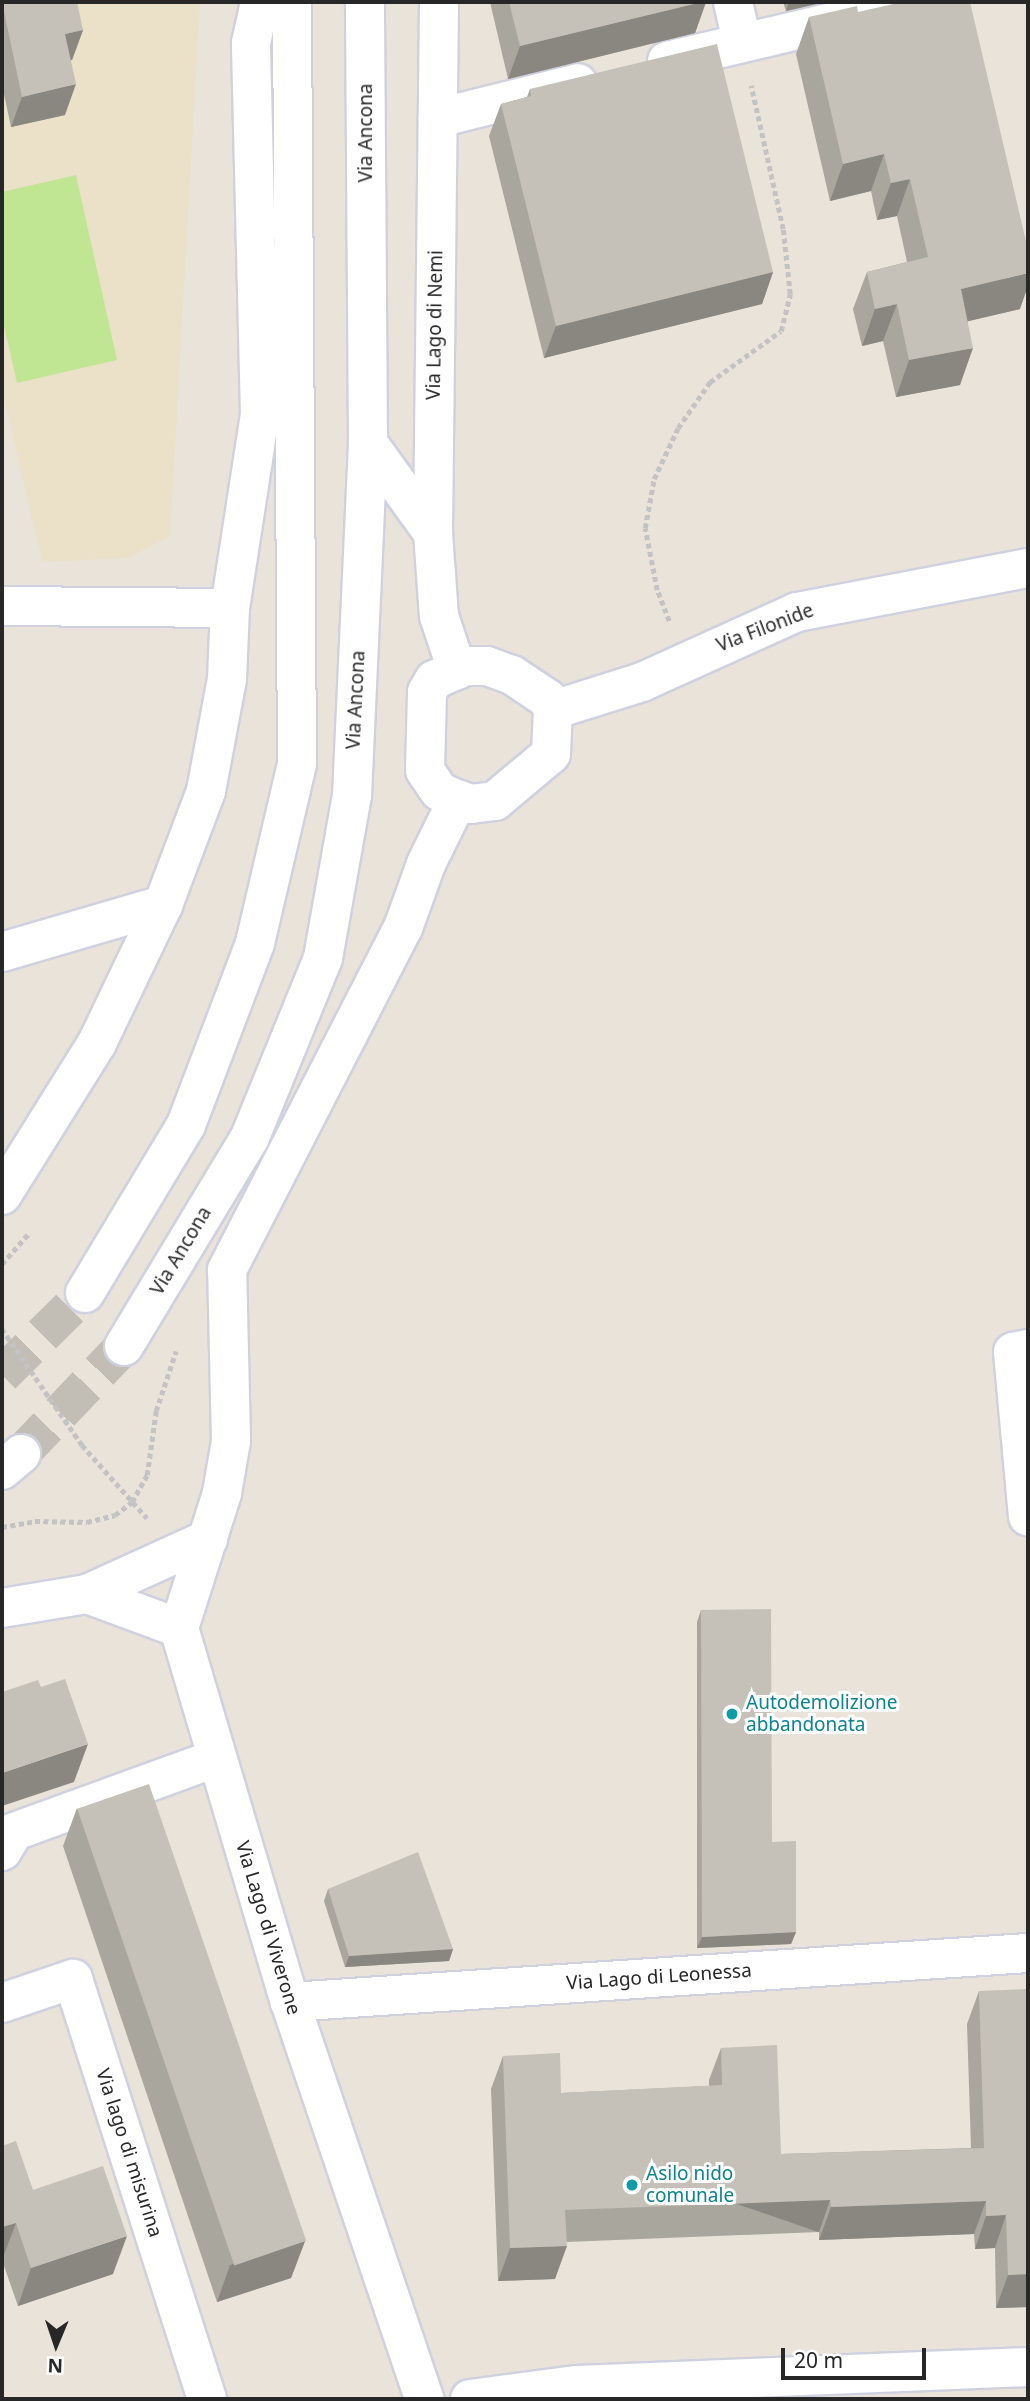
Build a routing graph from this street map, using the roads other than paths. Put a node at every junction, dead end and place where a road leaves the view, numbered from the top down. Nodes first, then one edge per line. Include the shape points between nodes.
1 (260, 2) edge
2 (292, 2) edge
3 (365, 2) edge
4 (439, 2) edge
5 (733, 2) edge
6 (917, 2) edge
7 (742, 42) junction
8 (438, 118) junction
9 (368, 443) junction
10 (433, 533) junction
11 (1028, 568) edge
12 (2, 606) edge
13 (230, 608) junction
14 (457, 670) junction
15 (553, 710) junction
16 (458, 799) junction
17 (163, 905) junction
18 (2, 952) edge
19 (2, 1195) edge
20 (85, 1293) tunnel mouth
21 (124, 1346) tunnel mouth
22 (1028, 1349) edge
23 (1028, 1516) edge
24 (208, 1539) junction
25 (87, 1594) junction
26 (2, 1608) edge
27 (179, 1628) junction
28 (217, 1756) junction
29 (2, 1851) edge
30 (1028, 1954) edge
31 (290, 2001) junction
32 (2, 2003) edge
33 (1028, 2367) edge
34 (207, 2399) edge
35 (424, 2399) edge
36 (470, 2399) edge

1 - 13 street via 251,43 260,415
2 - 20 street via 297,764 255,943 186,1125
3 - 9 street, Via Ancona
4 - 8 street, Via Lago di Nemi
5 - 7 street
6 - 7 street
7 - 8 street
8 - 10 street, Via Lago di Nemi
9 - 10 street
9 - 21 street, Via Ancona via 352,796 323,958 250,1137
10 - 14 street, Via Lago di Nemi via 439,616
11 - 15 street, Via Filonide via 797,612 642,682
12 - 13 street
13 - 17 street via 227,679 206,790
14 - 15 street via 487,666 512,675 548,699
14 - 16 street via 434,680 427,692 424,739 430,781
15 - 16 street via 551,754 495,801 471,804
16 - 24 street via 426,864 403,928 228,1270 231,1441
17 - 18 street
17 - 19 street via 97,1043
22 - 23 street via 1013,1353
24 - 25 street
24 - 27 street
25 - 26 street
25 - 27 street
27 - 28 street, Via Lago di Viverone
28 - 29 street via 14,1831
28 - 31 street, Via Lago di Viverone
30 - 31 street, Via Lago di Leonessa
31 - 35 street, Via Lago di Viverone
32 - 34 street, Via lago di misurina via 73,1979
33 - 36 street via 577,2385

